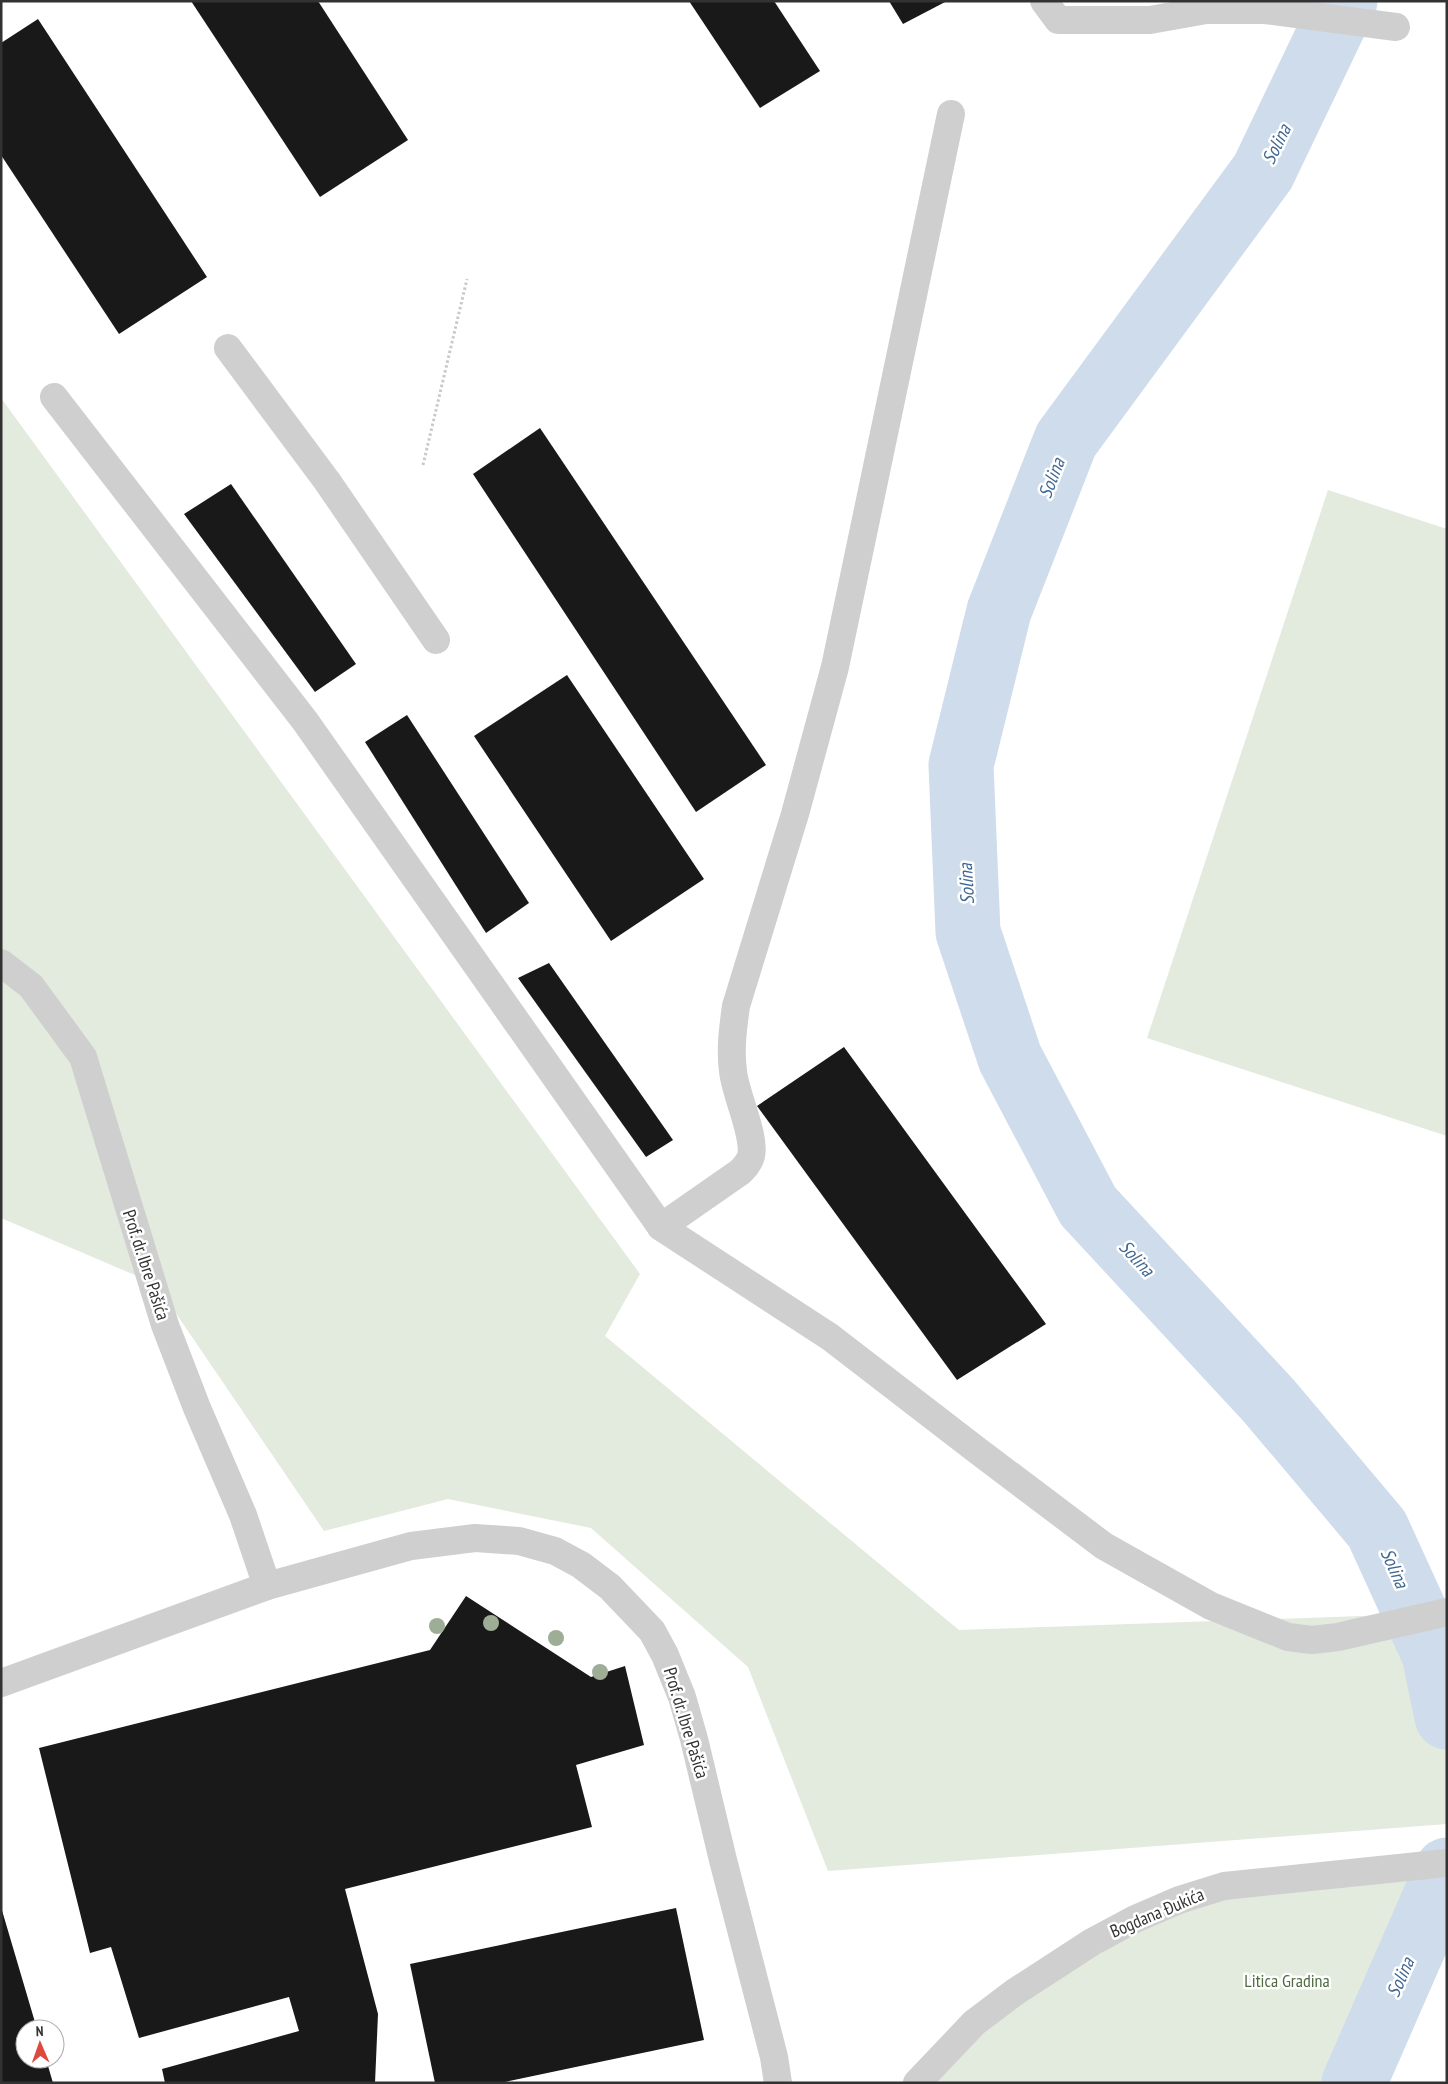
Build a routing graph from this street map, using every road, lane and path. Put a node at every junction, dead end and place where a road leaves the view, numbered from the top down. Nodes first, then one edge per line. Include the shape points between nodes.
1 (1044, 1) edge
2 (1396, 27) dead end
3 (950, 114) dead end
4 (467, 279) dead end
5 (228, 348) dead end
6 (54, 397) dead end
7 (424, 465) dead end
8 (436, 640) dead end
9 (1, 963) edge
10 (661, 1227) junction
11 (267, 1586) junction
12 (1447, 1612) edge
13 (1, 1682) edge
14 (1447, 1863) edge
15 (776, 2070) edge
16 (792, 2083) edge
17 (917, 2083) edge

1 - 2 street via 1058,20 1150,20 1206,10 1265,10
3 - 10 street via 835,667 795,814 736,1006 733,1072 751,1142 751,1155 740,1172
4 - 7 path
5 - 8 street via 328,481
6 - 10 street via 305,721
9 - 11 street, Prof. dr. Ibre Pašića via 31,986 83,1057 165,1325 243,1515
10 - 12 street via 830,1336 1104,1546 1211,1606 1288,1637 1312,1640
11 - 13 street, Prof. dr. Ibre Pašića
11 - 15 street, Prof. dr. Ibre Pašića via 411,1546 475,1538 519,1541 555,1551 581,1565 610,1587 652,1631 682,1697
14 - 17 street, Bogdana Đukića via 1224,1886 1179,1900 1092,1942 1001,2002 974,2024
15 - 16 street

